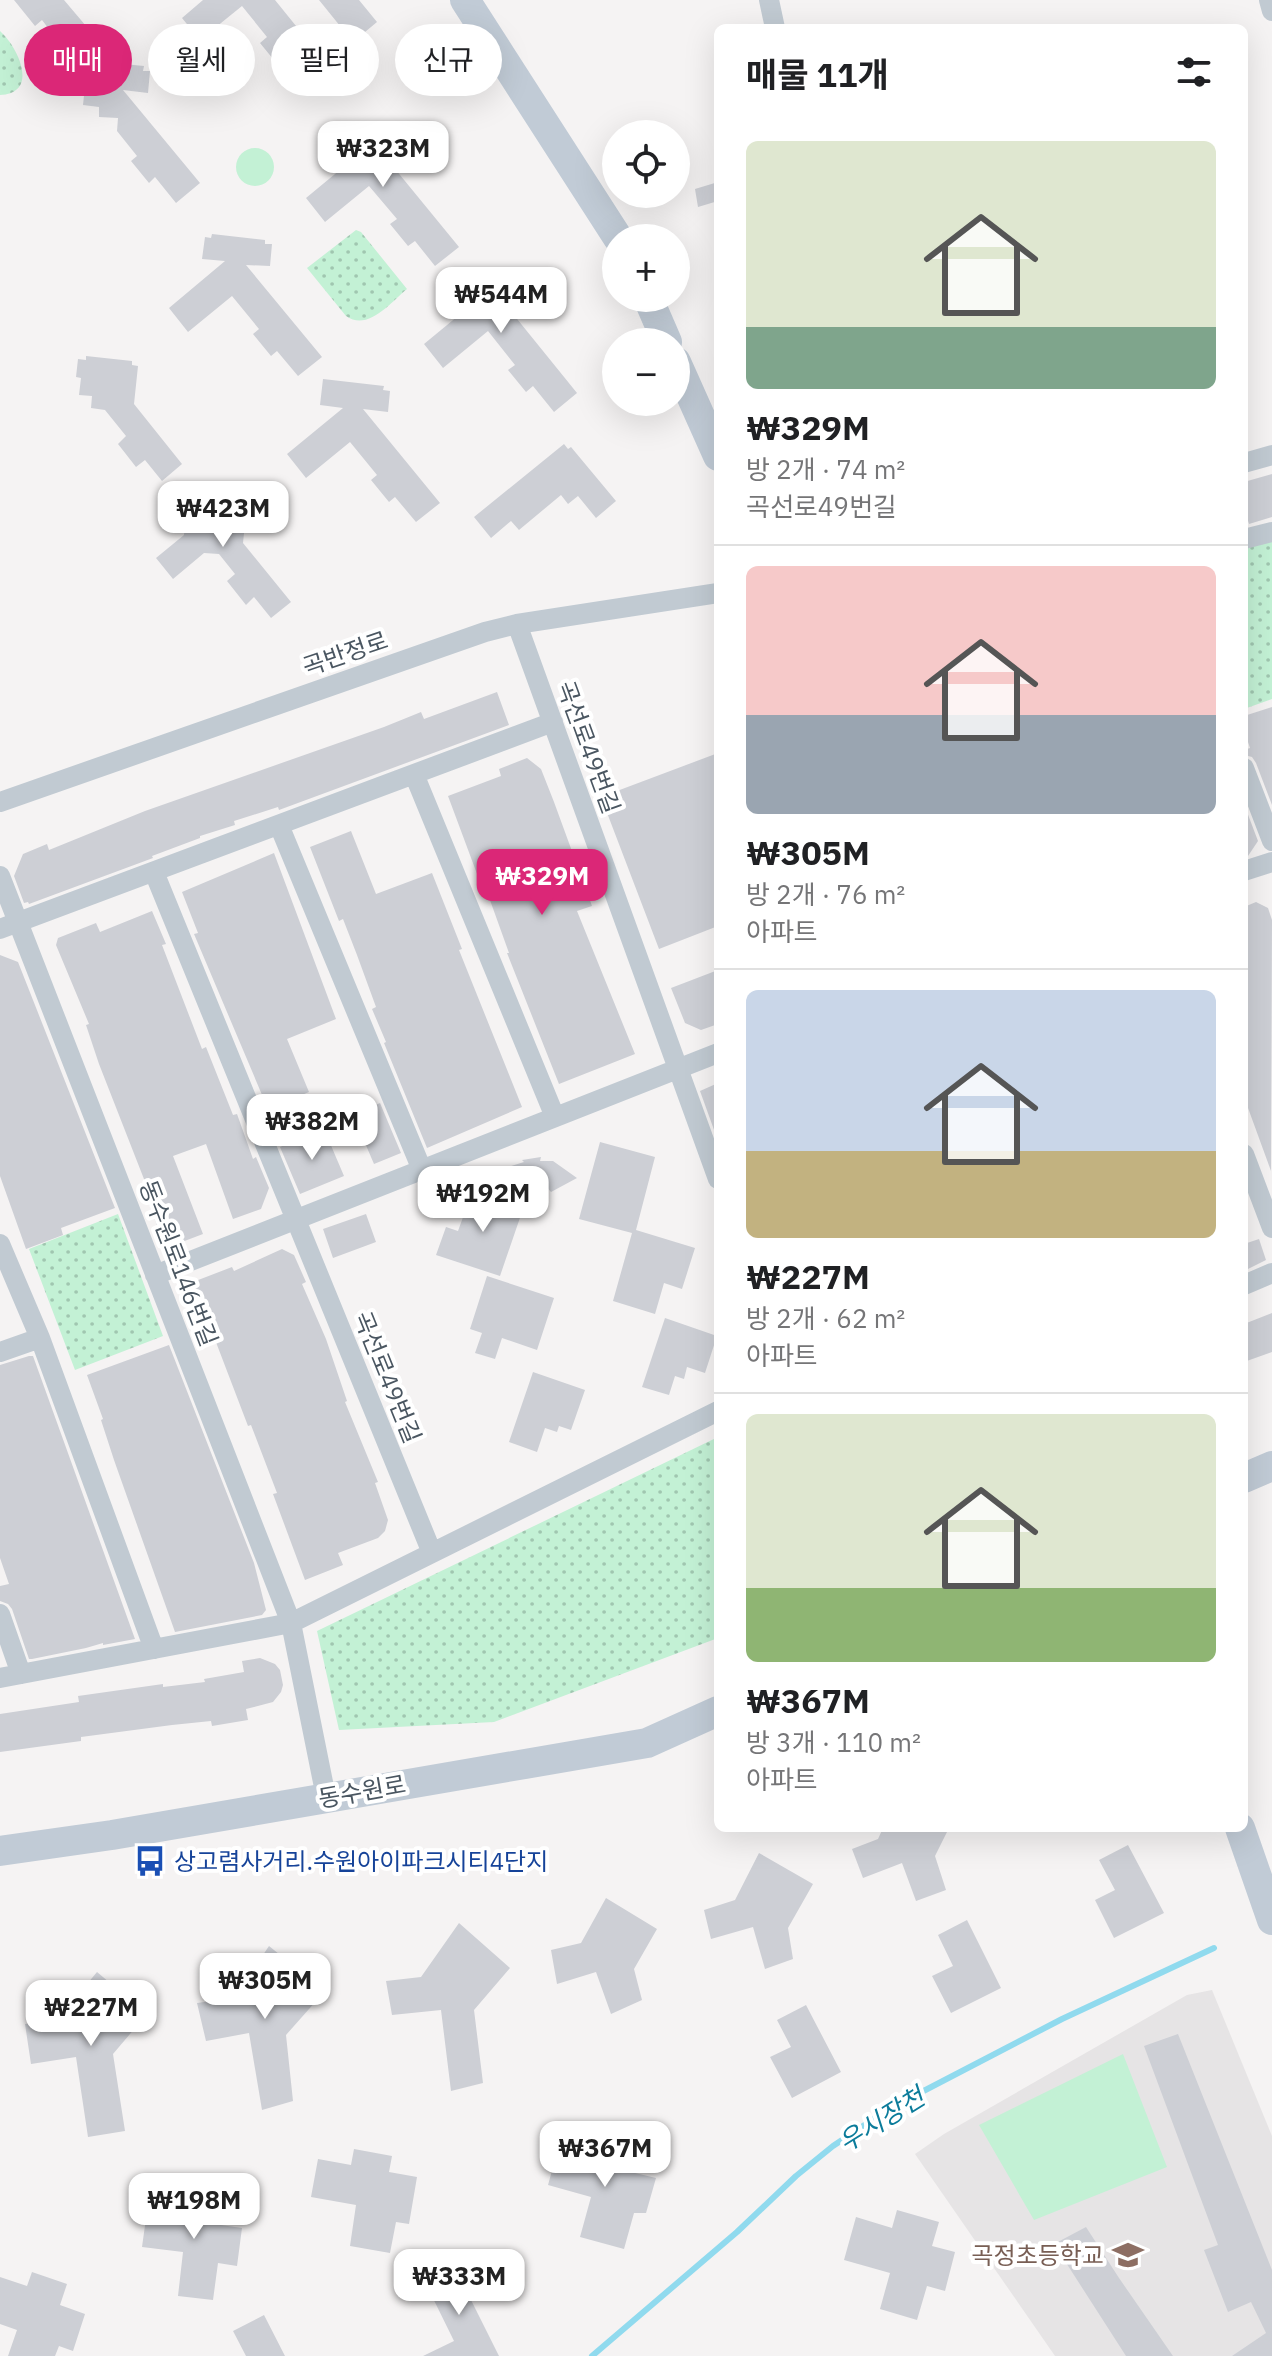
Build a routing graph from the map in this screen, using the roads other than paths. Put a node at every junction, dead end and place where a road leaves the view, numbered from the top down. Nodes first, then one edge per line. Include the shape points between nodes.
1 (465, 0) edge
2 (769, 0) edge
3 (1269, 0) edge
4 (1272, 11) edge
5 (774, 24) edge
6 (609, 224) edge
7 (690, 393) edge
8 (714, 447) edge
9 (1272, 455) edge
10 (1248, 462) edge
11 (1272, 532) edge
12 (1248, 538) edge
13 (714, 594) edge
14 (517, 624) junction
15 (553, 722) junction
16 (414, 774) junction
17 (1248, 778) edge
18 (0, 802) edge
19 (279, 825) junction
20 (1272, 841) edge
21 (1272, 862) edge
22 (1248, 870) edge
23 (154, 872) junction
24 (0, 876) edge
25 (9, 926) edge
26 (714, 1055) edge
27 (678, 1069) junction
28 (555, 1117) junction
29 (1248, 1165) edge
30 (714, 1168) edge
31 (422, 1170) junction
32 (296, 1220) junction
33 (1272, 1228) edge
34 (0, 1244) edge
35 (1272, 1273) edge
36 (155, 1275) junction
37 (1248, 1283) edge
38 (40, 1338) junction
39 (0, 1352) edge
40 (714, 1413) edge
41 (1272, 1466) edge
42 (1248, 1476) edge
43 (432, 1553) junction
44 (0, 1614) edge
45 (291, 1623) junction
46 (154, 1649) junction
47 (21, 1674) junction
48 (0, 1678) edge
49 (714, 1713) edge
50 (326, 1797) junction
51 (1241, 1832) edge
52 (0, 1851) edge
53 (1272, 1920) edge

1 - 6 main road
2 - 5 street
3 - 4 street
7 - 8 main road
9 - 10 street
11 - 12 street
13 - 14 street, 곡반정로
14 - 15 street, 곡선로49번길
14 - 18 street, 곡반정로
15 - 16 street
15 - 27 street, 곡선로49번길
16 - 19 street
16 - 28 street
17 - 20 street
19 - 23 street
19 - 31 street
21 - 22 street
23 - 25 street
23 - 32 street, 곡선로49번길
24 - 25 street, 동수원로146번길
25 - 36 street, 동수원로146번길
26 - 27 street
27 - 28 street
27 - 30 street, 곡선로49번길
28 - 31 street
29 - 33 street
31 - 32 street
32 - 36 street
32 - 43 street, 곡선로49번길
34 - 38 street
35 - 37 street
36 - 45 street, 동수원로146번길
38 - 39 street
38 - 46 street
40 - 43 street
41 - 42 main road
43 - 45 street
44 - 47 street
45 - 46 street
45 - 50 street, 동수원로146번길
46 - 47 street
47 - 48 street
49 - 50 main road, 동수원로 via 647,1743
50 - 52 main road, 동수원로
51 - 53 main road

